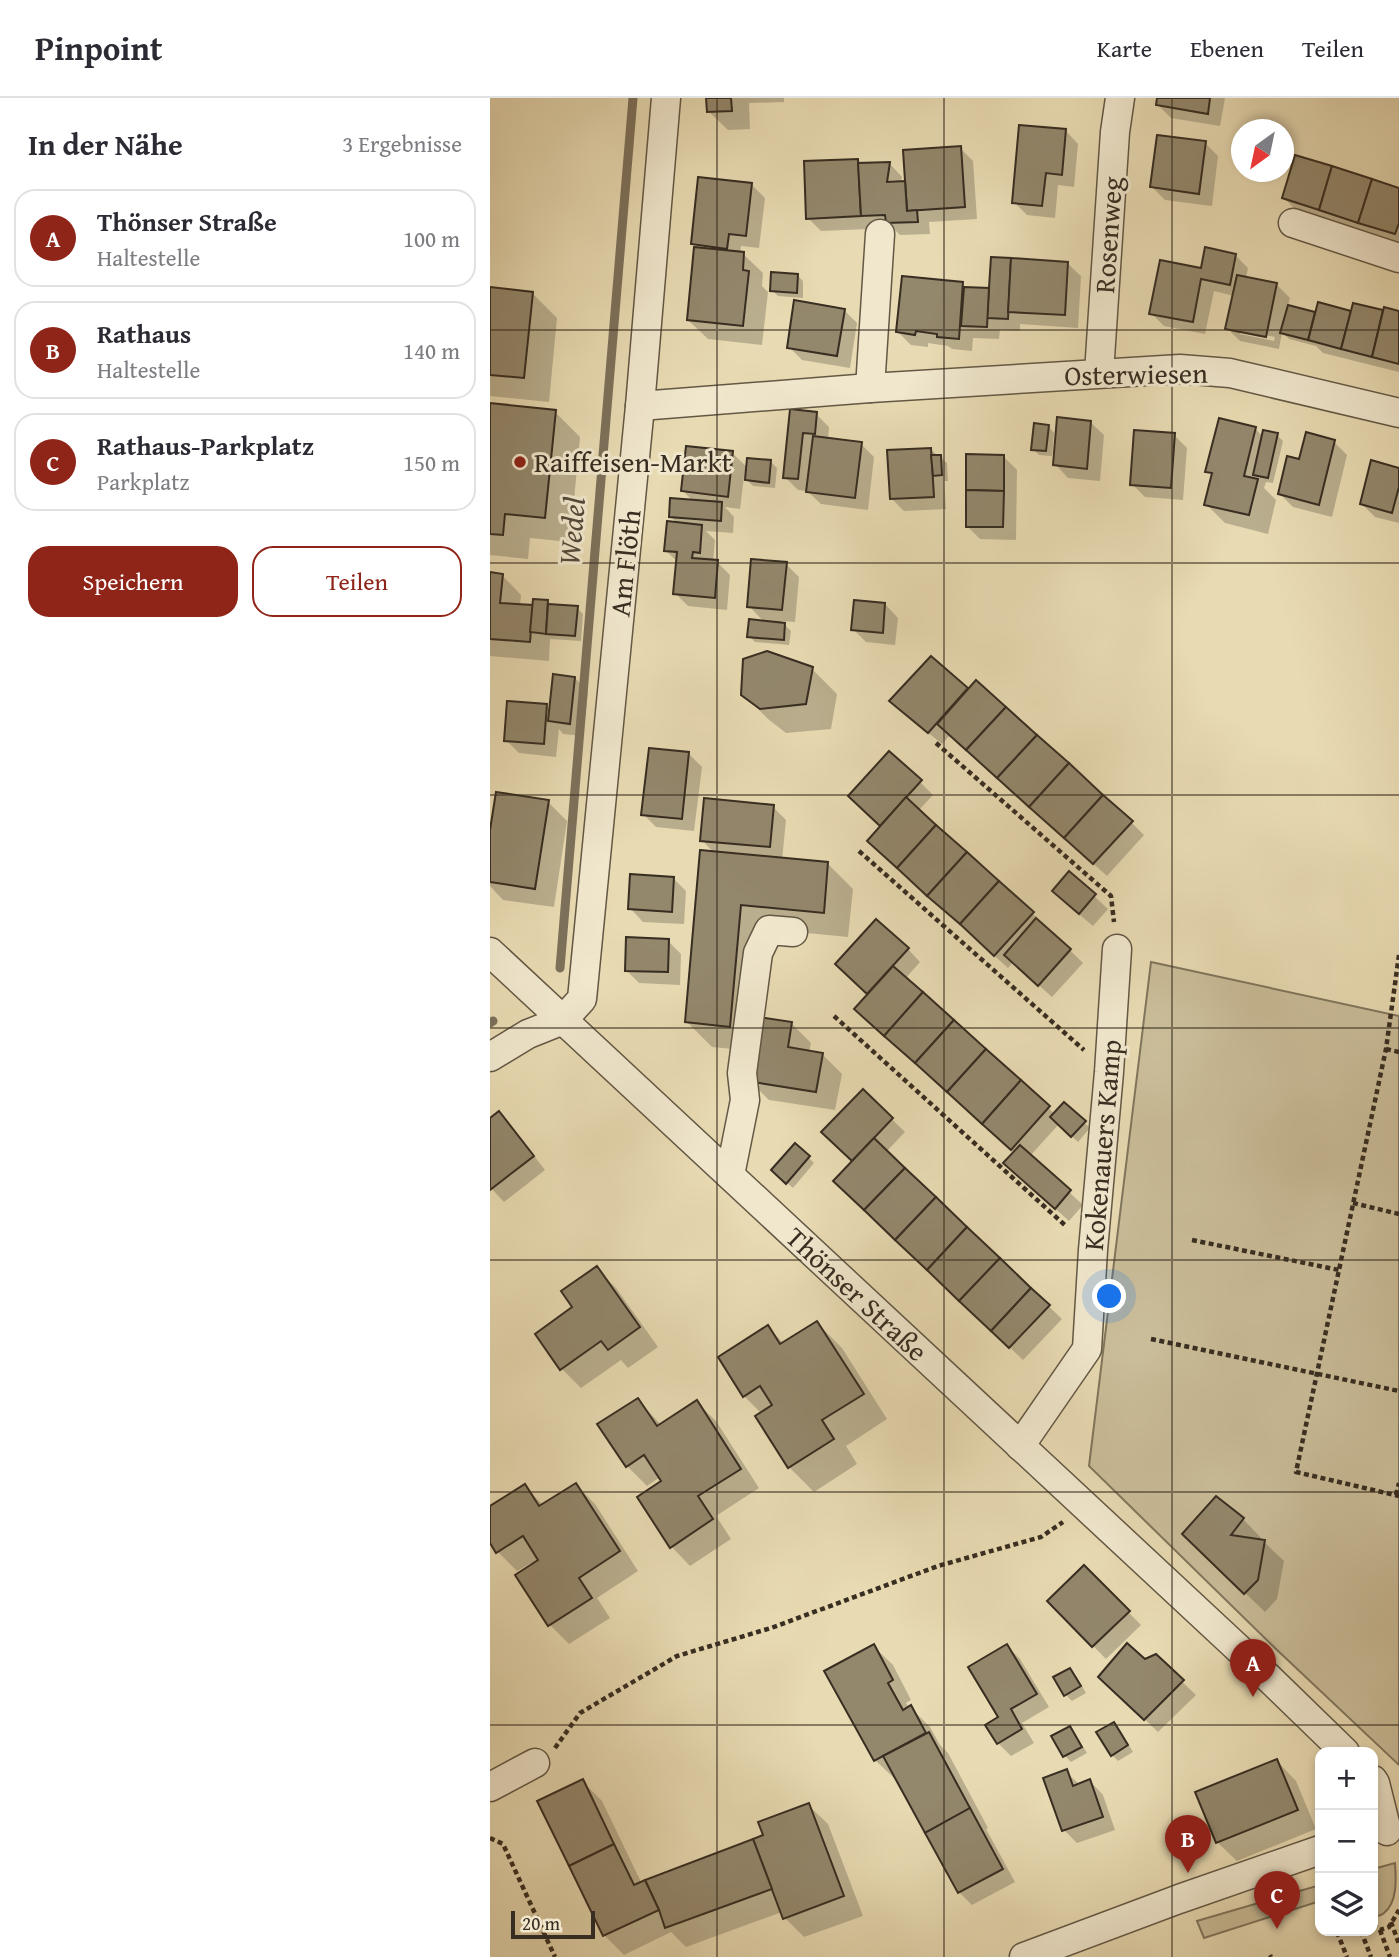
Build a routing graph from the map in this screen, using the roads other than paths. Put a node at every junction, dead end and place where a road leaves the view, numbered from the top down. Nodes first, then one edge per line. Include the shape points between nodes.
1 (666, 98) edge
2 (1120, 98) edge
3 (1293, 223) dead end
4 (880, 234) dead end
5 (1399, 258) edge
6 (1098, 373) junction
7 (870, 388) junction
8 (640, 406) junction
9 (1399, 413) edge
10 (793, 932) dead end
11 (1117, 949) road end
12 (490, 952) edge
13 (563, 1020) junction
14 (490, 1057) edge
15 (730, 1175) junction
16 (1020, 1446) junction
17 (1340, 1747) edge
18 (534, 1763) road end
19 (490, 1787) edge
20 (1378, 1793) edge
21 (1386, 1832) edge
22 (1315, 1852) edge
23 (1024, 1957) edge

1 - 8 street, Am Flöth
2 - 6 street, Rosenweg
3 - 5 street
4 - 7 street
6 - 7 street, Osterwiesen
6 - 9 street, Osterwiesen via 1180,369 1230,373
7 - 8 street, Osterwiesen
8 - 13 street, Am Flöth via 582,999
10 - 15 street via 769,930 758,953 742,1073 745,1100
11 - 16 street, Kokenauers Kamp via 1087,1349
12 - 13 street, Thönser Straße
13 - 14 street
13 - 15 street, Thönser Straße
15 - 16 street, Thönser Straße
16 - 17 street, Thönser Straße
18 - 19 street
20 - 21 street
22 - 23 street

